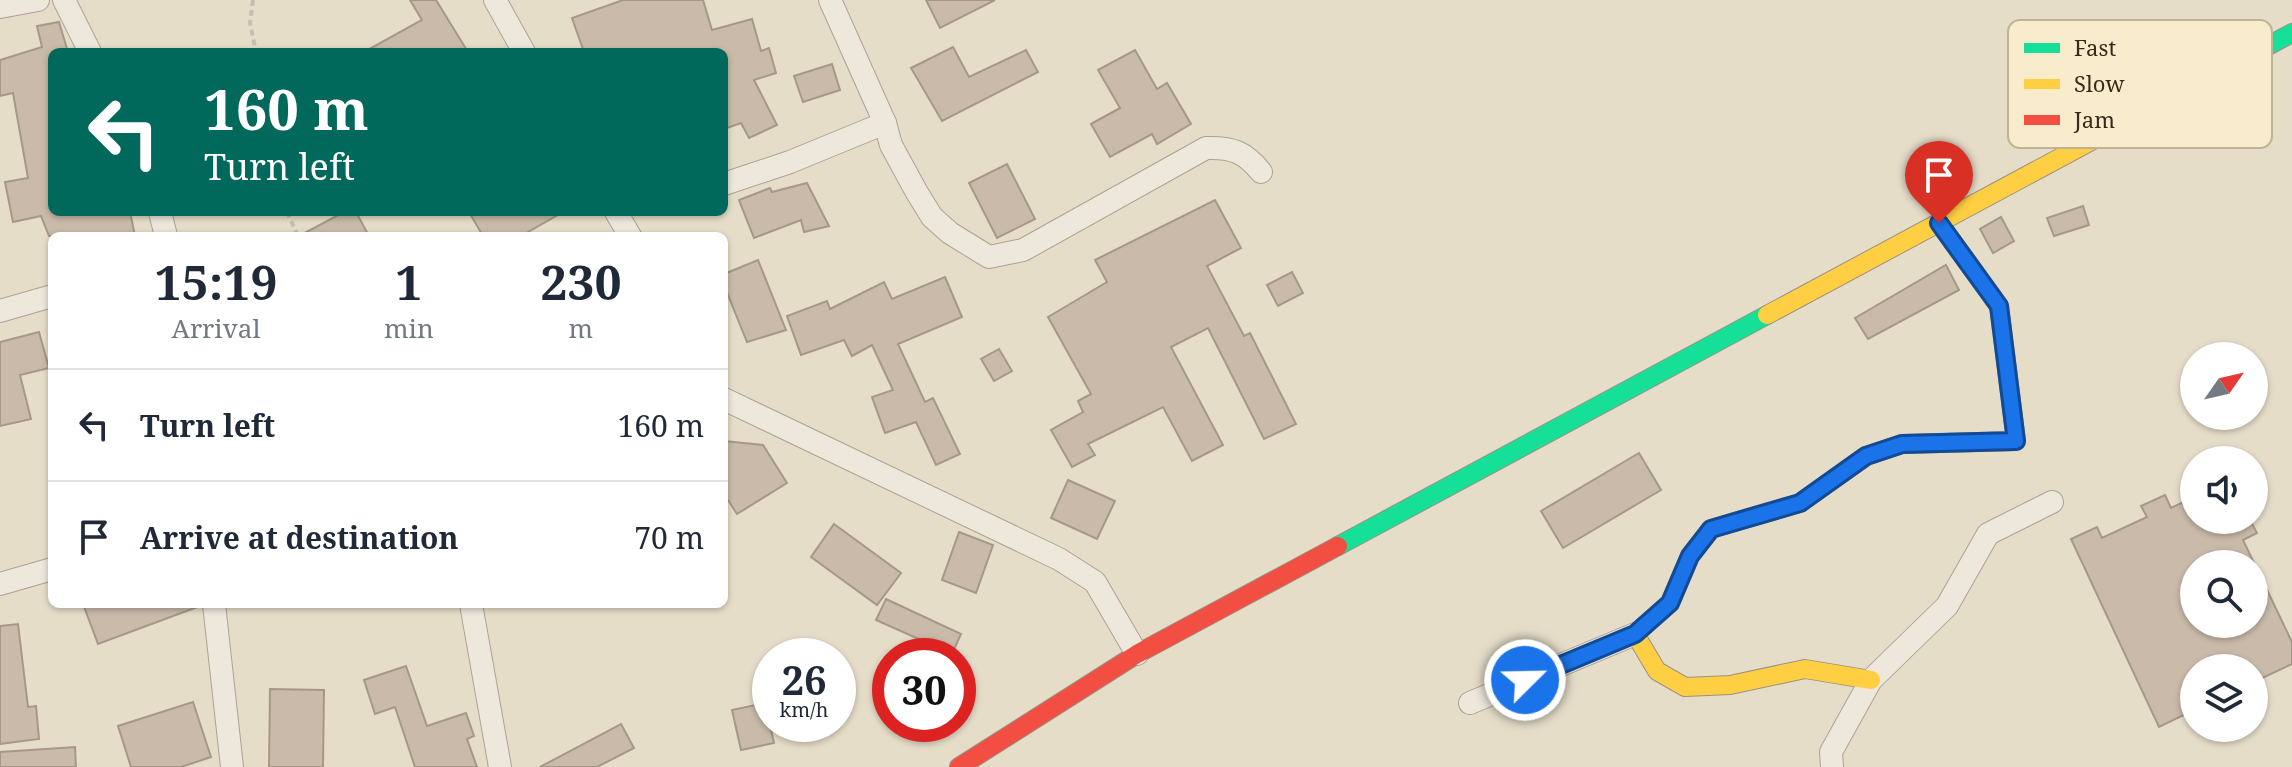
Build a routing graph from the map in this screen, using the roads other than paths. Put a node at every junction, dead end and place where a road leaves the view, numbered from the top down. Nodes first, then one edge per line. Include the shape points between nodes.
1 (38, 0) edge
2 (64, 0) edge
3 (495, 0) edge
4 (830, 0) edge
5 (0, 7) edge
6 (2292, 33) edge
7 (2272, 44) edge
8 (88, 48) edge
9 (522, 48) edge
10 (885, 123) junction
11 (2078, 148) edge
12 (1261, 172) dead end
13 (728, 183) edge
14 (1939, 223) junction
15 (48, 297) edge
16 (0, 311) edge
17 (728, 401) edge
18 (2052, 502) dead end
19 (48, 570) edge
20 (0, 584) edge
21 (214, 608) edge
22 (472, 608) edge
23 (1635, 634) junction
24 (1137, 654) junction
25 (1871, 680) junction
26 (1470, 703) dead end
27 (232, 767) edge
28 (500, 767) edge
29 (959, 767) edge
30 (1832, 767) edge

1 - 5 street
2 - 8 street
3 - 9 street
4 - 10 street
6 - 7 street
10 - 12 street via 891,145 932,217 989,257 1023,250 1206,148 1227,147 1247,155
10 - 13 street
11 - 14 street
14 - 23 street via 1999,306 2016,441 1902,444 1866,456 1800,503 1711,529 1690,556 1670,603
14 - 24 street
15 - 16 street
17 - 24 street via 1059,559 1095,582
18 - 25 street via 1988,534 1947,606
19 - 20 street
21 - 27 street
22 - 28 street
23 - 25 street via 1657,671 1685,687 1730,685 1805,669
23 - 26 street
24 - 29 street
25 - 30 street via 1831,752

